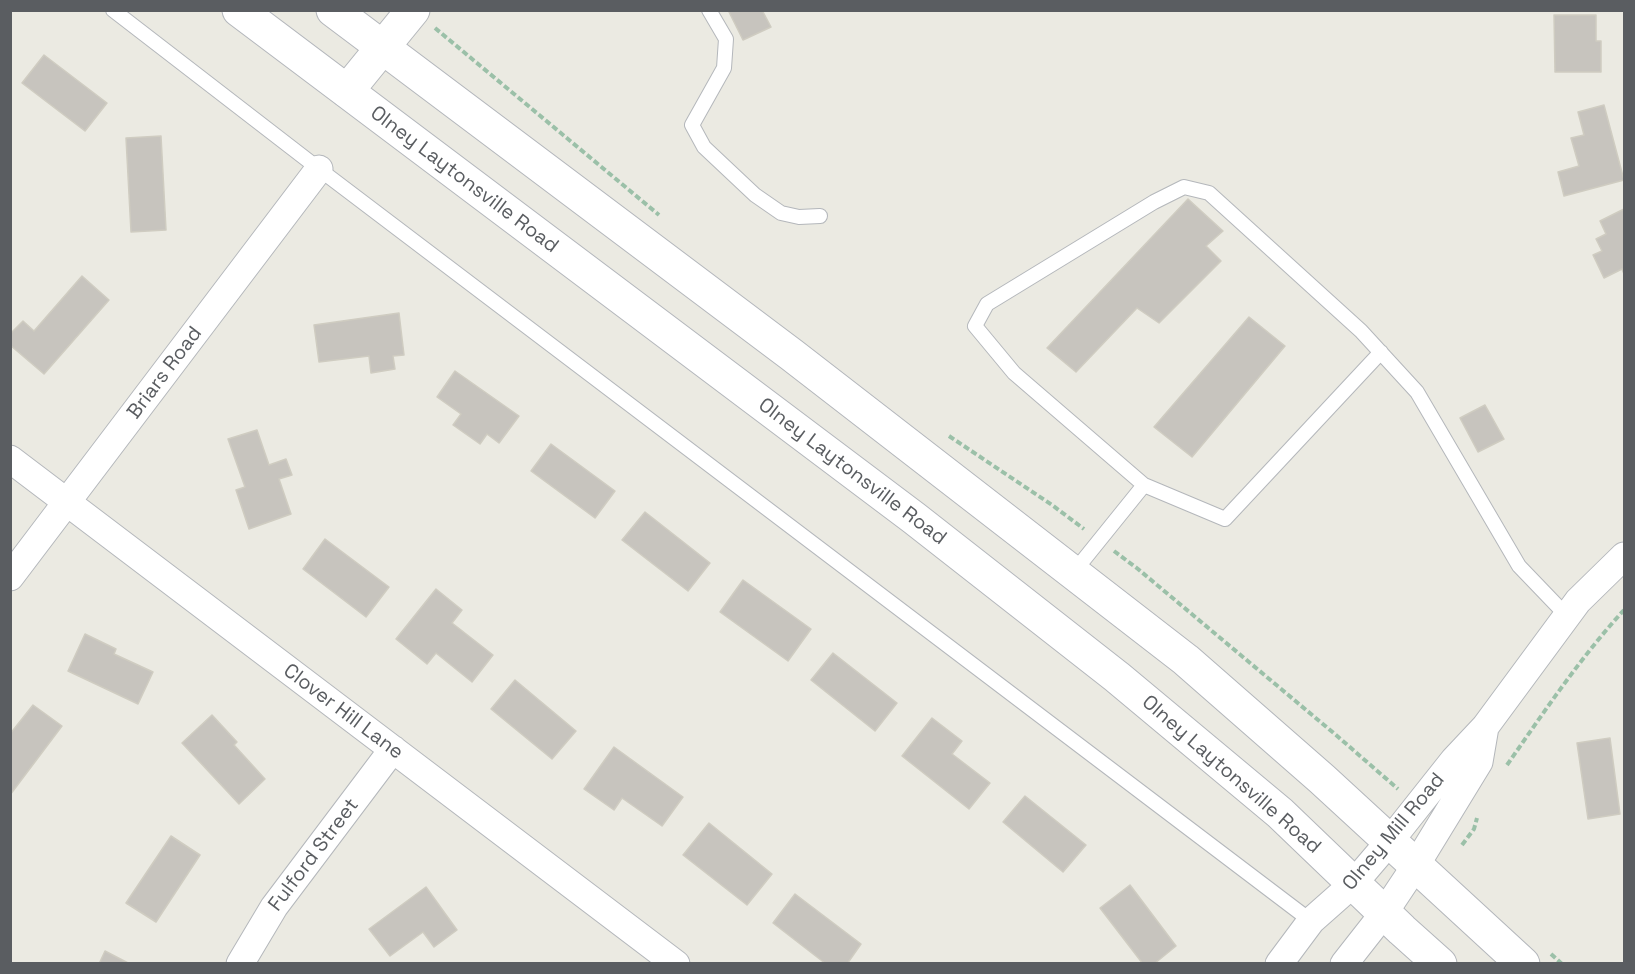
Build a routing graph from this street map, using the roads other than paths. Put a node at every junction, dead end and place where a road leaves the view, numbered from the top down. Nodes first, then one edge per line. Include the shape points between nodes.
1 (113, 10) edge
2 (239, 10) edge
3 (333, 10) edge
4 (413, 10) edge
5 (709, 10) edge
6 (382, 47) junction
7 (347, 91) junction
8 (319, 169) junction
9 (820, 216) dead end
10 (1381, 351) junction
11 (10, 459) edge
12 (1144, 485) junction
13 (68, 502) junction
14 (1624, 555) edge
15 (1073, 573) junction
16 (10, 577) edge
17 (1567, 615) junction
18 (1485, 727) junction
19 (393, 750) junction
20 (1389, 842) junction
21 (1416, 866) junction
22 (1354, 883) junction
23 (1384, 913) junction
24 (1311, 921) junction
25 (240, 963) edge
26 (676, 963) edge
27 (1279, 963) edge
28 (1344, 963) edge
29 (1440, 963) edge
30 (1523, 963) edge

1 - 8 lane
2 - 7 main road, Olney Laytonsville Road
3 - 6 main road
4 - 6 main road
5 - 9 lane via 726,39 724,68 692,125 700,140 755,195 781,213
6 - 7 main road
6 - 15 main road via 792,355
7 - 22 main road, Olney Laytonsville Road via 914,518 1117,677 1280,813
8 - 13 street, Briars Road
8 - 24 lane
10 - 12 lane via 1225,519
10 - 12 lane via 1209,193 1184,187 1154,202 987,304 975,326 1014,373
10 - 17 lane via 1417,392 1519,566
11 - 13 street, Clover Hill Lane
12 - 15 lane
13 - 16 street, Briars Road
13 - 19 street, Clover Hill Lane
14 - 17 street, Olney Mill Road
15 - 20 main road via 1186,660
17 - 18 street, Olney Mill Road
18 - 20 street, Olney Mill Road
18 - 21 street, Olney Mill Road via 1479,762
19 - 25 street, Fulford Street via 274,907
19 - 26 street, Clover Hill Lane
20 - 21 main road
20 - 22 street, Olney Mill Road
21 - 23 street, Olney Mill Road
21 - 30 main road
22 - 23 main road, Olney Laytonsville Road
22 - 24 street, Olney Mill Road
23 - 28 street, Olney Mill Road
23 - 29 main road, Olney Laytonsville Road
24 - 27 street, Olney Mill Road

